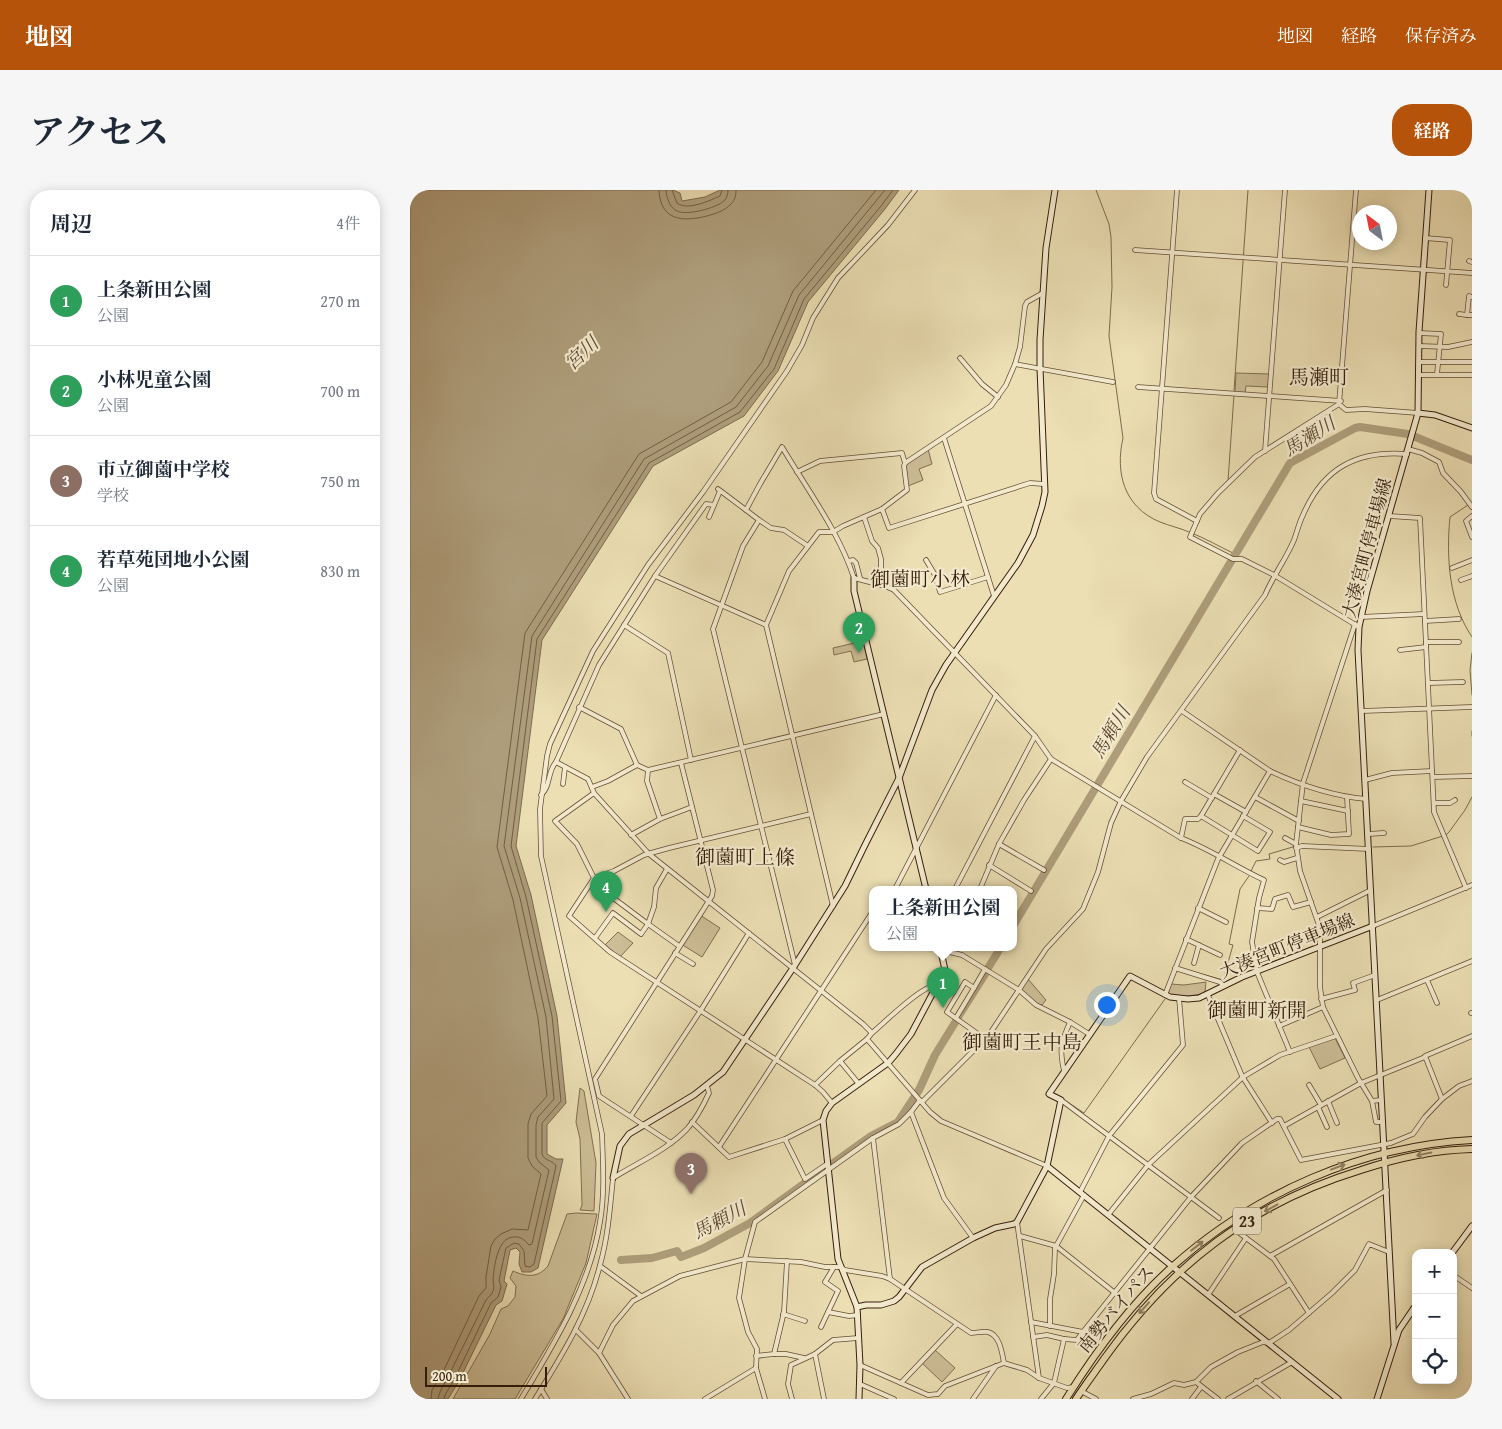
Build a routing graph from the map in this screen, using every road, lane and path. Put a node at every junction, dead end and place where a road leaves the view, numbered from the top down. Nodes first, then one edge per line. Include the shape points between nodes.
1 (915, 190) edge
2 (1055, 190) edge
3 (1177, 190) edge
4 (1285, 190) edge
5 (1356, 190) edge
6 (1429, 190) edge
7 (1425, 238) junction
8 (1135, 250) dead end
9 (1172, 252) junction
10 (1279, 260) junction
11 (1351, 264) junction
12 (1423, 270) junction
13 (1447, 271) junction
14 (1472, 273) edge
15 (1446, 285) dead end
16 (1043, 293) junction
17 (1472, 296) edge
18 (1459, 314) dead end
19 (1470, 315) edge
20 (1419, 333) junction
21 (1472, 342) edge
22 (1419, 346) junction
23 (1439, 347) junction
24 (960, 358) dead end
25 (1419, 362) junction
26 (1437, 362) junction
27 (1472, 362) edge
28 (1015, 364) junction
29 (1040, 368) junction
30 (1437, 374) junction
31 (1419, 375) junction
32 (1472, 375) edge
33 (1113, 382) dead end
34 (1138, 387) dead end
35 (1162, 388) junction
36 (1269, 396) junction
37 (998, 397) junction
38 (1340, 403) junction
39 (1418, 413) junction
40 (1472, 428) edge
41 (944, 438) junction
42 (1265, 451) junction
43 (1408, 452) junction
44 (905, 463) junction
45 (797, 472) junction
46 (1044, 484) junction
47 (964, 503) junction
48 (714, 505) junction
49 (1471, 505) edge
50 (882, 509) junction
51 (746, 510) junction
52 (1389, 516) junction
53 (1472, 516) edge
54 (709, 517) dead end
55 (864, 517) junction
56 (759, 520) junction
57 (1196, 521) junction
58 (833, 532) junction
59 (1472, 537) edge
60 (808, 546) junction
61 (926, 560) dead end
62 (1472, 560) edge
63 (1452, 568) dead end
64 (655, 576) junction
65 (1274, 576) junction
66 (1472, 576) edge
67 (988, 577) junction
68 (857, 578) junction
69 (1461, 580) dead end
70 (881, 584) junction
71 (994, 596) junction
72 (721, 604) junction
73 (1424, 614) junction
74 (1361, 617) junction
75 (1459, 619) dead end
76 (1425, 621) junction
77 (624, 625) junction
78 (766, 625) junction
79 (1357, 626) junction
80 (1459, 642) dead end
81 (1426, 645) junction
82 (1400, 650) dead end
83 (954, 652) junction
84 (1463, 682) dead end
85 (1428, 683) junction
86 (996, 695) junction
87 (579, 707) junction
88 (1471, 707) edge
89 (1429, 708) junction
90 (1182, 711) junction
91 (1362, 712) junction
92 (884, 714) junction
93 (792, 736) junction
94 (1034, 736) junction
95 (742, 748) junction
96 (1240, 750) junction
97 (691, 760) junction
98 (1051, 760) junction
99 (556, 762) junction
100 (681, 763) junction
101 (637, 765) junction
102 (565, 767) junction
103 (648, 770) junction
104 (1270, 771) junction
105 (1432, 771) junction
106 (1472, 776) edge
107 (1433, 777) junction
108 (899, 778) junction
109 (1366, 780) junction
110 (1185, 782) dead end
111 (563, 784) dead end
112 (592, 786) junction
113 (1303, 786) junction
114 (594, 793) junction
115 (1214, 794) junction
116 (541, 795) junction
117 (1347, 796) junction
118 (1255, 797) junction
119 (1212, 798) junction
120 (1366, 799) junction
121 (1455, 800) dead end
122 (1121, 801) junction
123 (1301, 801) junction
124 (1434, 803) junction
125 (692, 807) junction
126 (1348, 811) junction
127 (811, 814) junction
128 (1245, 814) junction
129 (1201, 816) junction
130 (660, 819) junction
131 (1299, 821) junction
132 (761, 826) junction
133 (1298, 827) junction
134 (1384, 833) dead end
135 (1368, 834) junction
136 (631, 835) junction
137 (1232, 835) junction
138 (1181, 838) junction
139 (1286, 838) dead end
140 (701, 840) junction
141 (998, 844) junction
142 (1296, 846) junction
143 (916, 848) junction
144 (1369, 849) junction
145 (649, 854) junction
146 (1219, 856) junction
147 (1297, 858) junction
148 (1280, 860) dead end
149 (989, 865) junction
150 (667, 869) junction
151 (1044, 870) dead end
152 (593, 880) junction
153 (1472, 885) edge
154 (897, 886) edge
155 (925, 886) edge
156 (957, 886) edge
157 (981, 886) edge
158 (1466, 888) junction
159 (1371, 890) junction
160 (1031, 891) dead end
161 (708, 902) junction
162 (1311, 902) junction
163 (832, 906) junction
164 (1198, 908) junction
165 (1258, 908) junction
166 (869, 917) edge
167 (1317, 917) junction
168 (1226, 922) dead end
169 (648, 924) junction
170 (1373, 926) junction
171 (749, 933) junction
172 (595, 938) junction
173 (1186, 939) junction
174 (1199, 945) junction
175 (679, 946) junction
176 (1321, 947) junction
177 (941, 951) edge
178 (949, 951) edge
179 (952, 952) joint
180 (675, 953) junction
181 (1220, 954) dead end
182 (1472, 961) edge
183 (1194, 963) dead end
184 (693, 964) dead end
185 (793, 967) junction
186 (1175, 968) junction
187 (985, 969) junction
188 (1257, 972) junction
189 (1375, 975) junction
190 (1428, 980) junction
191 (657, 982) junction
192 (938, 985) junction
193 (1224, 986) junction
194 (974, 988) junction
195 (1019, 990) junction
196 (822, 991) junction
197 (1208, 994) junction
198 (1165, 996) junction
199 (1179, 998) junction
200 (1321, 999) junction
201 (1376, 1000) junction
202 (1437, 1003) dead end
203 (1323, 1008) junction
204 (701, 1010) junction
205 (956, 1018) junction
206 (1070, 1022) junction
207 (1280, 1026) junction
208 (872, 1033) junction
209 (1089, 1034) junction
210 (1336, 1036) junction
211 (1472, 1036) edge
212 (746, 1039) junction
213 (866, 1039) junction
214 (985, 1039) junction
215 (1290, 1052) junction
216 (1425, 1057) junction
217 (777, 1060) junction
218 (840, 1061) junction
219 (888, 1063) junction
220 (1064, 1071) junction
221 (1380, 1076) junction
222 (1243, 1077) junction
223 (1472, 1081) edge
224 (1361, 1083) junction
225 (859, 1084) junction
226 (815, 1085) junction
227 (1309, 1085) dead end
228 (707, 1086) junction
229 (1442, 1099) junction
230 (920, 1100) junction
231 (1061, 1100) junction
232 (1381, 1100) junction
233 (1328, 1101) junction
234 (1372, 1101) junction
235 (832, 1104) junction
236 (1319, 1106) junction
237 (911, 1112) junction
238 (631, 1116) junction
239 (823, 1120) junction
240 (692, 1122) junction
241 (1382, 1122) junction
242 (1272, 1123) junction
243 (1337, 1123) dead end
244 (643, 1124) junction
245 (1284, 1126) junction
246 (1327, 1127) dead end
247 (1109, 1136) junction
248 (873, 1138) junction
249 (785, 1139) junction
250 (1472, 1140) edge
251 (671, 1143) junction
252 (1383, 1145) junction
253 (720, 1147) junction
254 (1472, 1149) edge
255 (1384, 1152) junction
256 (1385, 1162) junction
257 (1148, 1165) junction
258 (827, 1166) junction
259 (1048, 1166) junction
260 (613, 1178) junction
261 (1387, 1190) junction
262 (1082, 1194) junction
263 (1191, 1197) junction
264 (1108, 1215) junction
265 (1219, 1218) dead end
266 (1017, 1222) junction
267 (1472, 1226) edge
268 (1234, 1229) junction
269 (1020, 1236) junction
270 (973, 1238) junction
271 (1246, 1238) junction
272 (1056, 1246) junction
273 (1151, 1249) junction
274 (1455, 1249) edge
275 (1389, 1252) junction
276 (1270, 1256) junction
277 (745, 1259) junction
278 (787, 1261) junction
279 (600, 1266) junction
280 (1172, 1266) junction
281 (837, 1267) junction
282 (1179, 1272) junction
283 (1457, 1278) edge
284 (890, 1279) junction
285 (1290, 1284) junction
286 (1472, 1288) edge
287 (905, 1289) junction
288 (1115, 1293) junction
289 (1208, 1295) junction
290 (641, 1296) junction
291 (857, 1307) junction
292 (1412, 1311) edge
293 (828, 1312) junction
294 (1309, 1313) junction
295 (783, 1314) junction
296 (858, 1315) junction
297 (1235, 1316) junction
298 (805, 1321) dead end
299 (1032, 1322) junction
300 (957, 1324) junction
301 (1050, 1326) junction
302 (821, 1327) dead end
303 (576, 1330) junction
304 (1083, 1332) junction
305 (1034, 1337) junction
306 (858, 1338) junction
307 (1064, 1338) junction
308 (1269, 1343) junction
309 (1394, 1343) junction
310 (1104, 1344) junction
311 (599, 1353) junction
312 (774, 1354) junction
313 (814, 1354) junction
314 (756, 1356) junction
315 (804, 1359) junction
316 (1292, 1362) junction
317 (1004, 1363) junction
318 (860, 1364) junction
319 (996, 1366) junction
320 (756, 1368) junction
321 (1039, 1378) junction
322 (1256, 1381) junction
323 (1196, 1382) junction
324 (901, 1383) junction
325 (1054, 1383) junction
326 (860, 1384) junction
327 (1074, 1387) junction
328 (1201, 1387) junction
329 (541, 1389) junction
330 (1081, 1391) junction
331 (938, 1394) junction
332 (521, 1399) edge
333 (536, 1399) edge
334 (547, 1399) edge
335 (628, 1399) edge
336 (705, 1399) edge
337 (765, 1399) edge
338 (792, 1399) edge
339 (824, 1399) edge
340 (859, 1399) edge
341 (894, 1399) edge
342 (937, 1399) edge
343 (973, 1399) edge
344 (1041, 1399) edge
345 (1066, 1399) edge
346 (1076, 1399) edge
347 (1096, 1399) edge
348 (1133, 1399) edge
349 (1192, 1399) edge
350 (1218, 1399) edge
351 (1228, 1399) edge
352 (1278, 1399) edge
353 (1338, 1399) edge
354 (1377, 1399) edge

1 - 116 street via 830,290 787,371 648,565 593,651 550,744
2 - 16 street
3 - 9 street
4 - 10 street
5 - 11 street
6 - 7 street, 大湊宮町停車場線
7 - 12 street, 大湊宮町停車場線
7 - 13 street via 1450,240
8 - 9 street
9 - 10 street
9 - 35 street
10 - 11 street
10 - 36 street
11 - 12 street
11 - 38 street
12 - 13 street
12 - 20 street, 大湊宮町停車場線
13 - 14 street
13 - 15 street
16 - 28 street via 1025,306
16 - 29 street
17 - 19 street via 1469,296
18 - 19 street
20 - 22 street, 大湊宮町停車場線
20 - 23 street via 1441,334
21 - 23 street
22 - 23 street
22 - 25 street, 大湊宮町停車場線
23 - 26 street
24 - 37 street
25 - 26 street
25 - 31 street, 大湊宮町停車場線
26 - 27 street
26 - 30 street
28 - 29 street
28 - 37 street
29 - 33 street
29 - 46 street
30 - 31 street
30 - 32 street
31 - 39 street, 大湊宮町停車場線
34 - 35 street
35 - 36 street
35 - 57 street via 1154,497
36 - 38 street
36 - 42 street
37 - 41 street via 991,406
38 - 39 street via 1346,410
38 - 42 street
39 - 40 street via 1435,415
39 - 43 street, 大湊宮町停車場線
41 - 44 street
41 - 47 street
42 - 57 street via 1218,493
43 - 49 street via 1422,453 1439,462 1443,473
43 - 52 street, 大湊宮町停車場線
43 - 65 street via 1357,458 1331,474 1312,497
44 - 45 street via 902,453 820,461
44 - 50 street via 907,490
45 - 51 street via 782,447
45 - 58 street
46 - 47 street via 1030,483
46 - 71 street via 1042,506 1033,535
47 - 50 street via 889,528
47 - 67 street
48 - 51 street via 719,490
48 - 54 street
48 - 64 street via 706,504
50 - 55 street
51 - 56 street
52 - 73 street via 1420,518
52 - 74 street, 大湊宮町停車場線
53 - 59 street via 1466,520
55 - 58 street
55 - 70 street via 881,559
56 - 60 street via 771,528 784,530
56 - 72 street via 743,546
57 - 65 street via 1191,536
58 - 60 street via 819,532
58 - 68 street
60 - 78 street via 790,571
61 - 67 street via 940,592
62 - 63 street
64 - 72 street
64 - 77 street
65 - 79 street
65 - 90 street via 1265,595
66 - 69 street
67 - 71 street
68 - 70 street
68 - 92 street via 854,591
70 - 83 street via 894,590
71 - 83 street
72 - 78 street
72 - 95 street via 713,629
73 - 74 street
73 - 76 street
74 - 79 street, 大湊宮町停車場線
75 - 76 street
76 - 81 street
77 - 87 street via 598,665
77 - 97 street via 668,653
78 - 93 street
79 - 91 street, 大湊宮町停車場線
79 - 113 street
80 - 81 street
81 - 82 street
81 - 85 street
83 - 86 street
83 - 108 street via 932,690
84 - 85 street
85 - 89 street
86 - 94 street
86 - 143 street
87 - 99 street
87 - 101 street via 621,729
88 - 89 street
89 - 91 street
89 - 105 street
90 - 96 street
90 - 122 street via 1147,757
91 - 109 street, 大湊宮町停車場線
92 - 93 street
92 - 108 street
93 - 95 street
93 - 127 street
94 - 98 street
94 - 156 street
95 - 97 street
95 - 132 street
96 - 104 street
96 - 115 street
97 - 100 street
98 - 122 street
98 - 141 street
99 - 102 street
99 - 116 street via 551,768 546,791
100 - 103 street
100 - 125 street
101 - 103 street
101 - 112 street
102 - 111 street
102 - 112 street via 588,779
103 - 130 street via 647,780
104 - 113 street
104 - 118 street
105 - 107 street
105 - 109 street via 1392,773
106 - 107 street
107 - 124 street
108 - 143 street
108 - 163 street
109 - 120 street, 大湊宮町停車場線
110 - 119 street
112 - 114 street
113 - 117 street
113 - 123 street
114 - 136 street
114 - 152 street via 555,821 577,844
115 - 119 street
115 - 128 street
116 - 332 street via 541,856 602,1134 603,1166 601,1220 588,1268 563,1328
117 - 120 street
117 - 126 street
118 - 128 street
118 - 131 street
119 - 129 street
120 - 135 street, 大湊宮町停車場線
121 - 124 street
122 - 138 street
122 - 195 street via 1083,909 1046,949
123 - 126 street
123 - 131 street
124 - 158 street via 1434,812
125 - 130 street
125 - 140 street
126 - 133 street via 1349,834 1331,835
127 - 132 street
127 - 163 street
128 - 137 street
128 - 137 street via 1270,832 1258,851
129 - 137 street
129 - 138 street via 1184,819
130 - 136 street
131 - 133 street
132 - 140 street
132 - 185 street
133 - 142 street
134 - 135 street
135 - 144 street, 大湊宮町停車場線
136 - 145 street
137 - 146 street
138 - 146 street
139 - 142 street
140 - 145 street
140 - 161 street via 713,890
141 - 149 street
141 - 151 street
142 - 144 street
142 - 147 street
143 - 154 street
143 - 155 street
144 - 159 street, 大湊宮町停車場線
145 - 150 street
145 - 152 street
146 - 164 street
146 - 165 street via 1264,880
147 - 148 street
147 - 162 street
149 - 157 street
149 - 160 street
150 - 161 street
150 - 169 street via 656,888
152 - 169 street
152 - 172 street via 569,916
153 - 158 street
158 - 170 street
159 - 167 street
159 - 170 street, 大湊宮町停車場線
161 - 171 street
161 - 175 street
162 - 165 street via 1293,907 1288,895 1275,898 1272,909
162 - 167 street
163 - 185 street
164 - 168 street
164 - 173 street
165 - 188 street via 1252,942
166 - 196 street
167 - 176 street
169 - 172 street via 641,934 611,912
169 - 175 street
170 - 176 street, 大湊宮町停車場線
170 - 189 street
171 - 185 street
171 - 204 street
172 - 191 street via 610,952
173 - 174 street
173 - 186 street
174 - 181 street
174 - 183 street
175 - 180 street
176 - 188 street, 大湊宮町停車場線
176 - 200 street
177 - 192 street via 945,970
178 - 179 street
179 - 187 street
180 - 184 street
180 - 191 street
182 - 190 street
185 - 196 street
185 - 212 street
186 - 193 street
186 - 198 street
187 - 194 street
187 - 195 street
188 - 193 street, 大湊宮町停車場線
188 - 207 street
189 - 200 street via 1353,982 1355,990
189 - 201 street
190 - 201 street
190 - 202 street
191 - 204 street
191 - 238 street via 595,1079 599,1096
192 - 208 street via 922,991
192 - 219 street via 911,1034
193 - 197 street, 大湊宮町停車場線
194 - 205 street
194 - 205 street via 965,982 947,1012
195 - 206 street via 1036,1006
195 - 214 street
196 - 208 street
196 - 217 street
197 - 199 street, 大湊宮町停車場線
197 - 222 street
198 - 199 street, 大湊宮町停車場線
198 - 209 street, 大湊宮町停車場線 via 1130,976
199 - 247 street via 1183,1045
200 - 203 street
201 - 221 street
203 - 207 street
203 - 210 street
204 - 212 street
204 - 238 street
205 - 214 street
206 - 209 street
206 - 220 street via 1061,1043
207 - 215 street
208 - 213 street
209 - 220 street, 大湊宮町停車場線
210 - 215 street
210 - 224 street
211 - 216 street
212 - 217 street
212 - 228 street via 723,1072
213 - 218 street
213 - 219 street
214 - 230 street
215 - 222 street via 1280,1054
216 - 221 street
216 - 229 street
217 - 226 street
217 - 253 street
218 - 225 street
218 - 226 street
219 - 225 street
219 - 230 street
220 - 231 street, 大湊宮町停車場線 via 1049,1094
221 - 224 street
221 - 232 street
222 - 242 street
222 - 257 street
223 - 229 street
224 - 233 street
224 - 234 street
225 - 235 street
226 - 235 street
227 - 236 street
228 - 240 street via 709,1093
228 - 244 street
229 - 252 street via 1413,1134
230 - 237 street
230 - 259 street via 940,1121
231 - 247 street
231 - 259 street
232 - 234 street
232 - 241 street
233 - 236 street
233 - 243 street
234 - 241 street via 1376,1122
235 - 239 street
236 - 245 street
236 - 246 street
237 - 248 street via 899,1124
237 - 270 street via 944,1198
238 - 244 street
239 - 249 street
239 - 258 street
240 - 251 street
240 - 253 street
241 - 252 street
242 - 245 street via 1279,1119
242 - 263 street via 1242,1143
244 - 251 street
244 - 260 street via 620,1146
245 - 252 street via 1300,1160
247 - 257 street
247 - 262 street
248 - 258 street
248 - 284 street
249 - 253 street via 729,1157
249 - 258 street via 805,1179
250 - 255 highway, 南勢バイパス / 23 via 1437,1142
251 - 260 street
252 - 255 street
254 -> 256 highway, 南勢バイパス / 23 via 1434,1152
255 - 256 street
280 -> 255 highway, 南勢バイパス / 23 via 1245,1212 1281,1192 1345,1164
256 - 261 street
256 -> 268 highway, 南勢バイパス / 23 via 1303,1191
257 - 263 street
257 - 264 street
258 - 277 street via 755,1222
258 - 281 street
259 - 262 street
259 - 266 street
260 - 279 street
261 - 275 street
261 - 276 street
262 - 264 street
262 - 272 street
263 - 265 street
263 - 273 street
264 - 273 street
266 - 269 street
266 - 270 street
267 - 274 street
268 - 271 street
268 - 282 highway, 南勢バイパス / 23
269 - 272 street
269 - 299 street
270 - 287 street via 922,1267
271 - 276 street
271 - 289 street
272 - 288 street
272 - 301 street
273 - 280 street
273 - 288 street
275 - 294 street via 1369,1244 1355,1270
275 - 309 street
276 - 285 street
277 - 278 street
277 - 290 street via 680,1276
277 - 314 street via 739,1298 748,1332 757,1349
278 - 281 street
278 - 295 street
279 - 290 street
279 - 303 street
280 - 282 street
280 - 310 highway, 南勢バイパス / 23 via 1130,1310
281 - 284 street
281 - 291 street
281 - 293 street via 825,1282 838,1291
282 - 289 street
282 -> 330 highway, 南勢バイパス / 23 via 1140,1311
283 - 286 street
284 - 287 street
285 - 294 street
285 - 297 street
287 - 291 street via 894,1301
287 - 300 street
288 - 304 street
289 - 297 street
290 - 311 street via 613,1325
291 - 296 street
292 - 309 street
293 - 296 street
293 - 302 street
294 - 308 street
295 - 298 street
295 - 312 street
296 - 306 street
297 - 308 street
299 - 301 street
299 - 305 street
300 - 317 street via 971,1334 987,1332 995,1336
300 - 324 street
301 - 304 street
303 - 311 street
303 - 329 street
304 - 307 street via 1075,1341
304 - 310 street
305 - 307 street
305 - 321 street
306 - 313 street via 833,1340
306 - 318 street
307 - 325 street
308 - 316 street
308 - 323 street via 1262,1342 1238,1352 1211,1367
309 - 354 street
310 - 327 highway, 南勢バイパス / 23
311 - 335 street
312 - 314 street
312 - 315 street
313 - 315 street
313 - 339 street
314 - 320 street
315 - 338 street via 791,1365 788,1384
316 - 322 street
316 - 353 street
317 - 319 street
317 - 321 street via 1027,1370
318 - 324 street
318 - 326 street
319 - 331 street via 945,1386
319 - 343 street
320 - 336 street
320 - 337 street
321 - 325 street
322 - 351 street
322 - 352 street
323 - 328 street
323 - 348 street via 1174,1383
324 - 331 street via 928,1394
325 - 327 street
325 - 344 street
326 - 340 street
326 - 341 street
327 - 345 highway, 南勢バイパス / 23
328 - 349 street
328 - 350 street
329 - 333 street
329 - 334 street
330 - 346 highway, 南勢バイパス / 23
330 - 347 street
331 - 342 street

